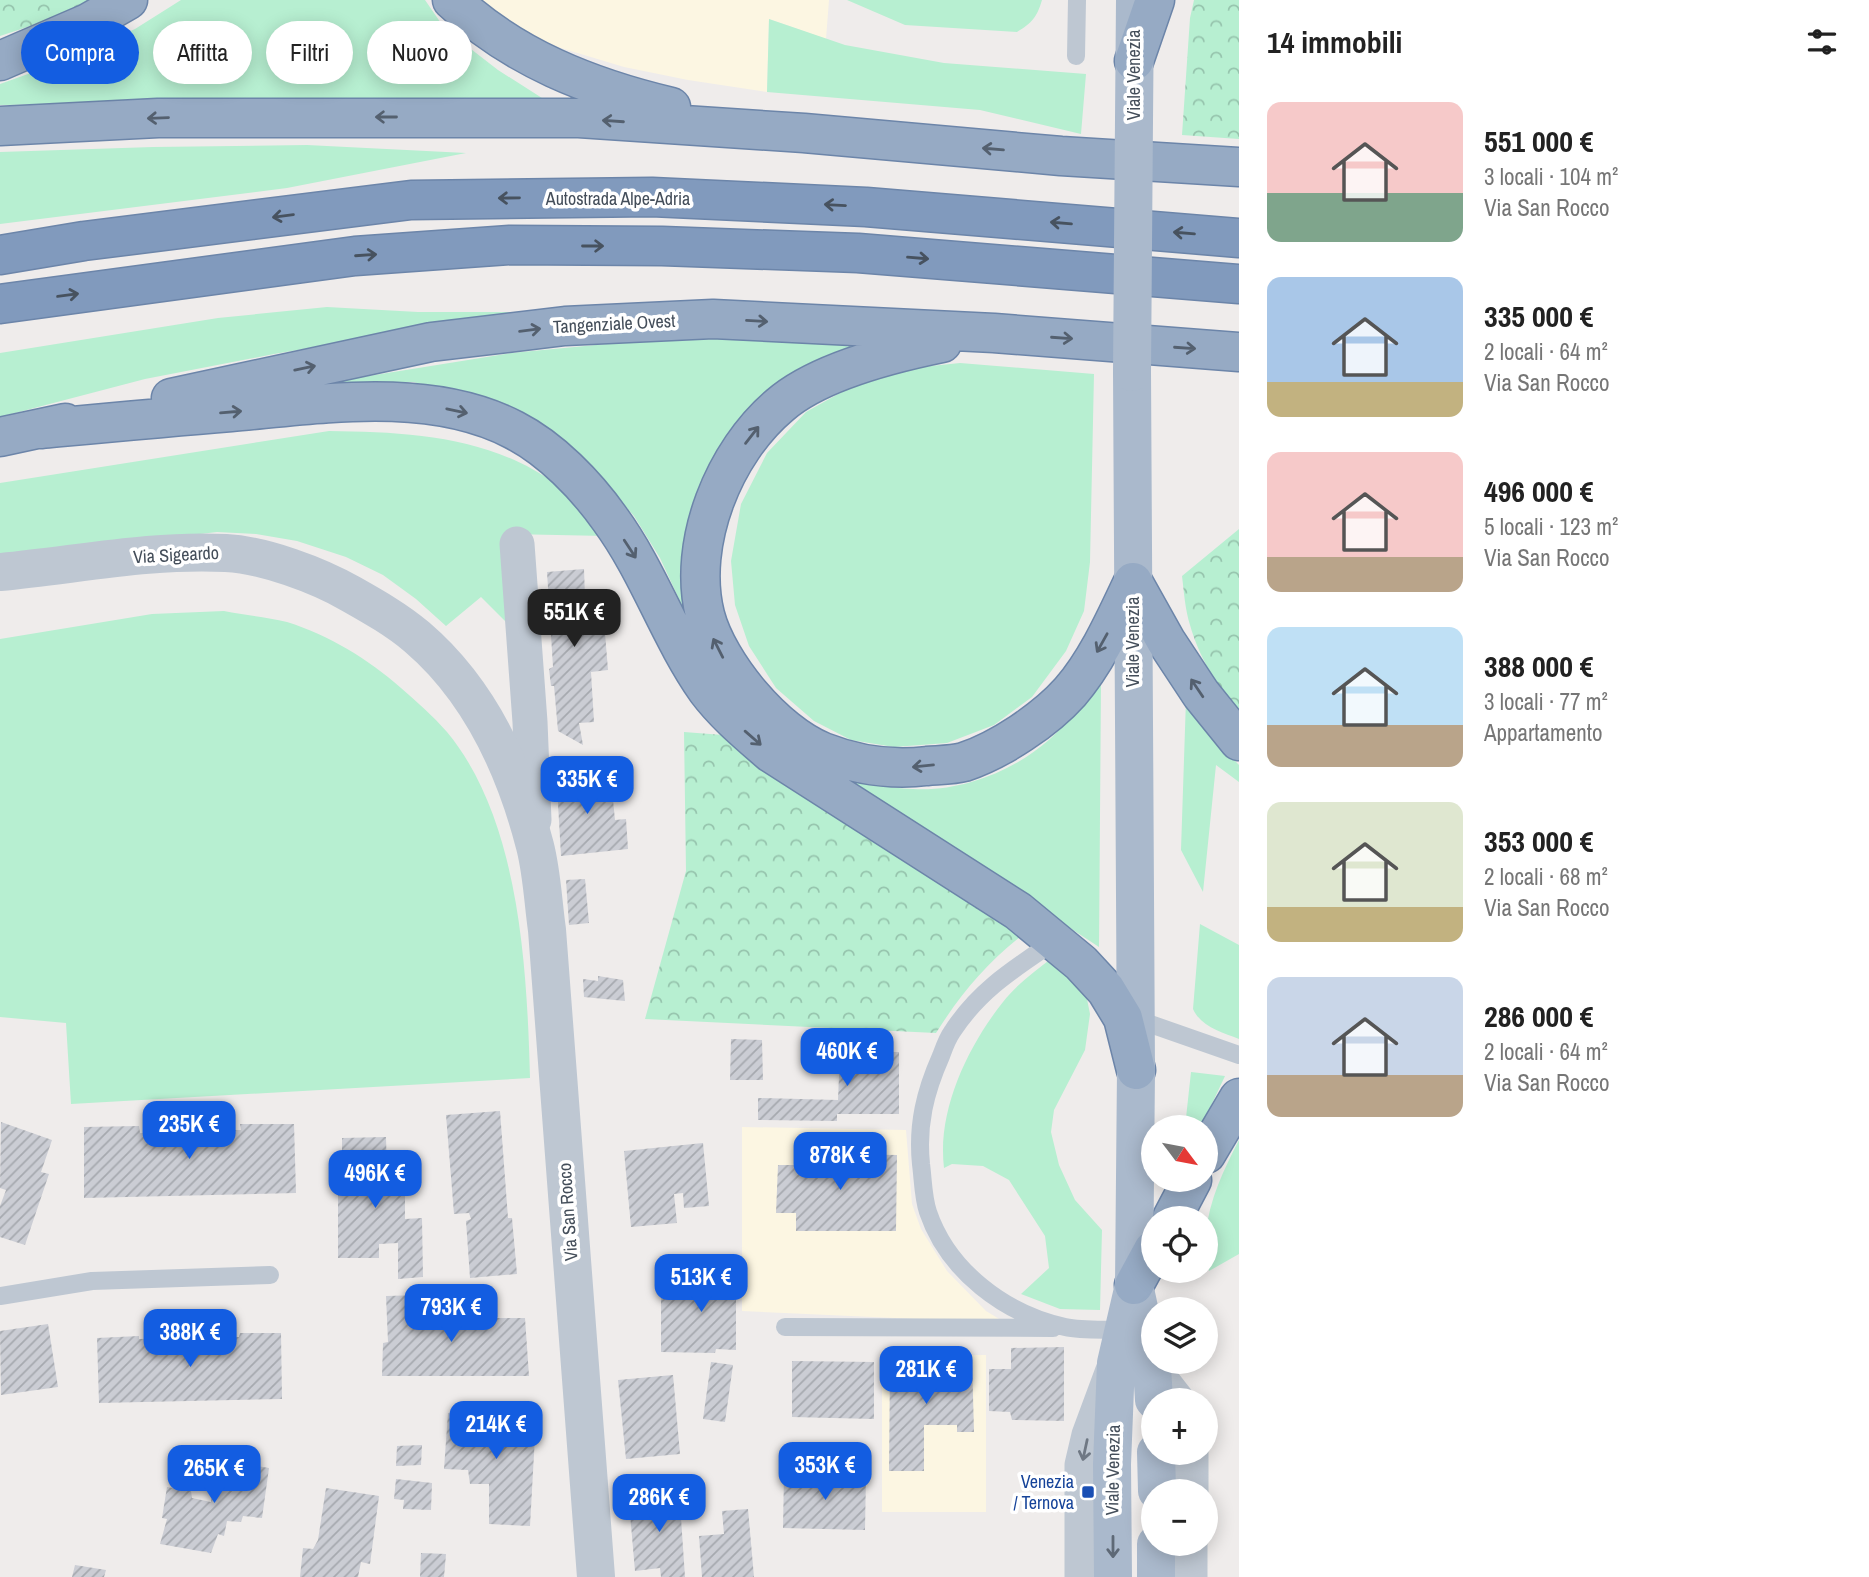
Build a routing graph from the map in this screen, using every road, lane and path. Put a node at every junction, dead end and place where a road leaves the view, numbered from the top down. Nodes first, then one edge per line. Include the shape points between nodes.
1 (128, 0) edge
2 (452, 0) edge
3 (1077, 0) edge
4 (1135, 0) edge
5 (1154, 0) edge
6 (1076, 56) dead end
7 (0, 61) edge
8 (1134, 61) junction
9 (0, 126) edge
10 (804, 133) junction
11 (1239, 167) edge
12 (1239, 238) edge
13 (0, 255) edge
14 (1239, 284) edge
15 (0, 304) edge
16 (994, 333) junction
17 (1239, 352) edge
18 (41, 429) junction
19 (0, 438) edge
20 (517, 544) dead end
21 (0, 572) edge
22 (1133, 582) junction
23 (416, 636) joint
24 (1239, 741) edge
25 (535, 848) junction
26 (1055, 941) junction
27 (1136, 1019) junction
28 (1239, 1055) edge
29 (1136, 1070) junction
30 (1239, 1098) edge
31 (1218, 1134) edge
32 (1141, 1272) edge
33 (270, 1275) dead end
34 (1134, 1285) junction
35 (0, 1296) edge
36 (785, 1327) dead end
37 (1067, 1328) junction
38 (1136, 1365) edge
39 (1163, 1388) edge
40 (1156, 1556) edge
41 (1190, 1556) edge
42 (596, 1577) edge
43 (1082, 1577) edge
44 (1113, 1577) edge
45 (1156, 1577) edge
46 (1190, 1577) edge

1 - 7 highway via 88,23
2 - 10 highway via 526,55 578,80 625,96
3 - 6 lane
4 - 8 main road, Viale Venezia
5 - 8 highway
8 - 22 main road, Viale Venezia, bridge
10 -> 9 highway via 579,118 158,118
11 -> 10 highway
12 -> 13 highway, Autostrada Alpe-Adria via 786,203 652,197 411,200
15 -> 14 highway via 355,256 510,246 858,253
16 -> 17 highway, Tangenziale Ovest
18 -> 16 highway, Tangenziale Ovest via 431,342 565,326 713,319
22 -> 16 highway via 1094,657 1070,691 1046,715 1006,742 963,762 908,768 871,765 822,752 789,731 728,667 705,614 701,580 705,540 730,466 753,432 781,404 817,382 893,353
18 - 19 highway, Tangenziale Ovest
18 -> 26 highway via 355,401 428,404 513,429 580,483 610,518 707,689 734,722 771,753 1006,903
20 - 25 street, Via San Rocco
21 - 23 street, Via Sigeardo via 166,553 229,553 281,564 331,582
24 -> 22 highway via 1201,694
22 - 27 main road, Viale Venezia
23 - 25 street, Via San Rocco via 481,712 519,794
25 - 42 street, Via San Rocco via 547,930
26 - 29 highway via 1106,990 1123,1018
26 - 37 lane via 980,996 950,1034 924,1099 919,1141 928,1211 963,1269 997,1299
27 - 28 lane
27 - 29 main road, Viale Venezia
29 - 34 main road, Viale Venezia
30 - 31 highway
32 - 34 highway
33 - 35 lane via 92,1281
34 - 38 main road, Viale Venezia
36 - 37 lane
37 - 38 lane
38 - 39 street
38 -> 43 street, Viale Venezia via 1096,1413 1082,1465
38 -> 44 main road, Viale Venezia via 1112,1464
40 - 45 main road
41 - 46 street

